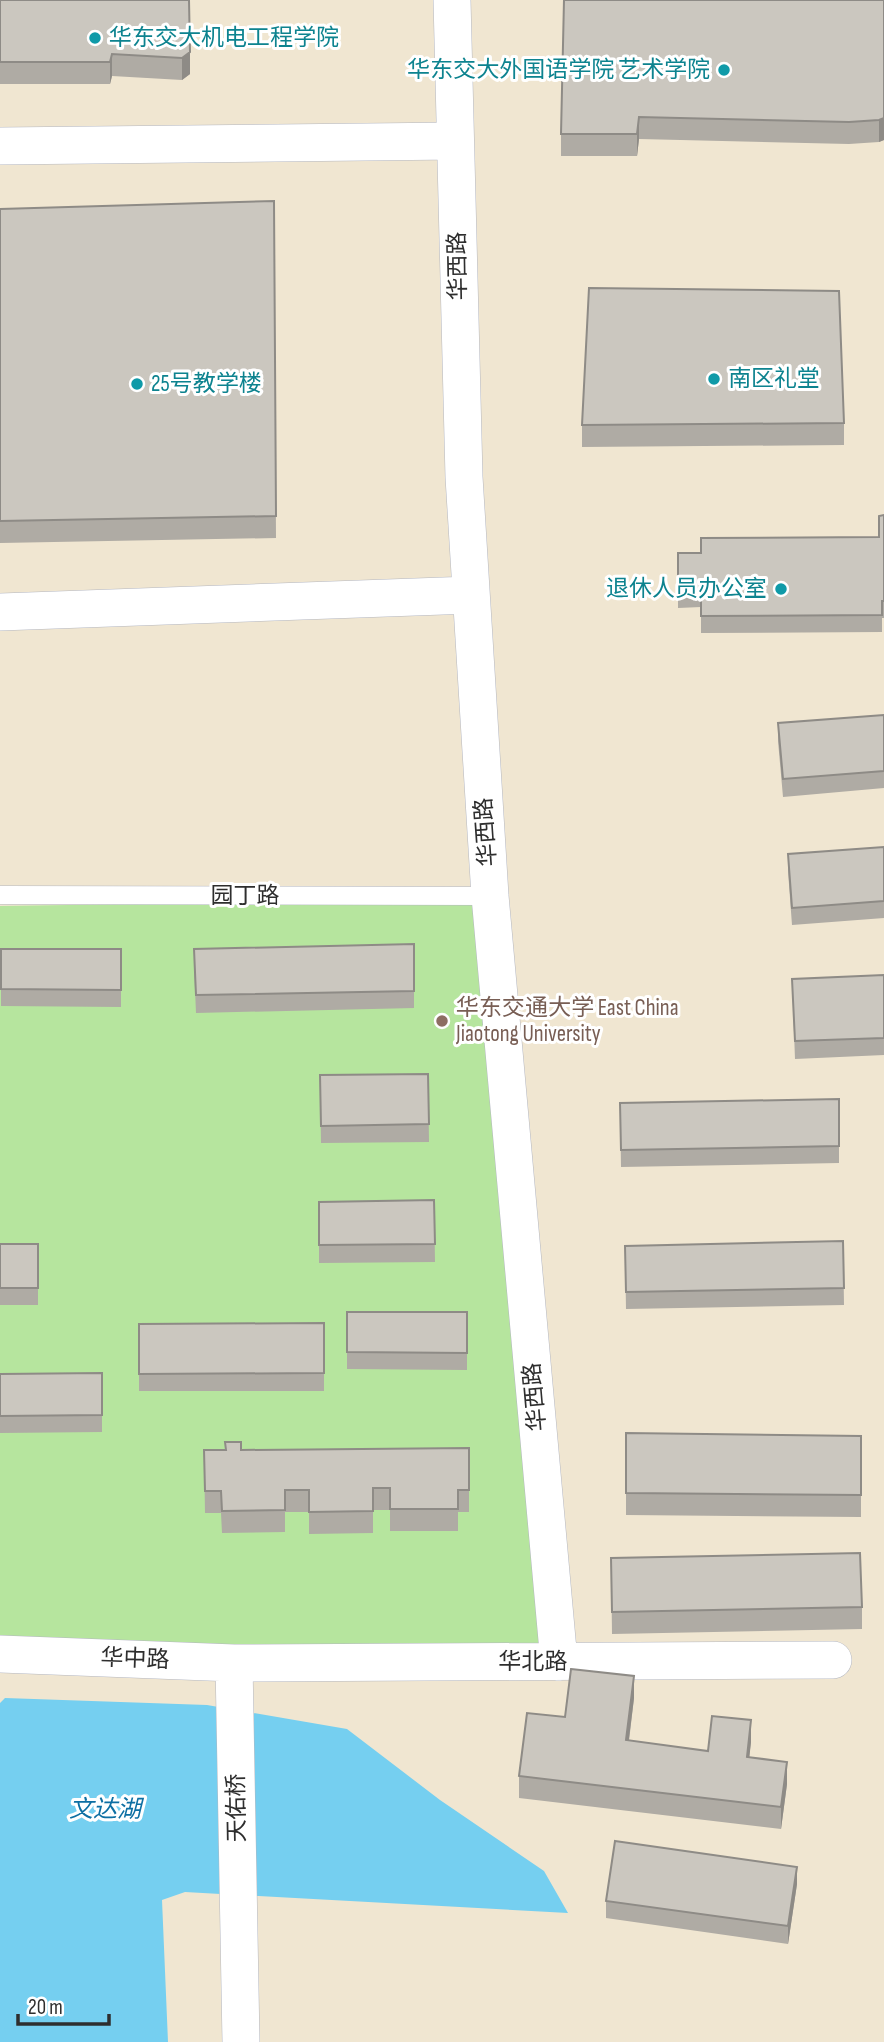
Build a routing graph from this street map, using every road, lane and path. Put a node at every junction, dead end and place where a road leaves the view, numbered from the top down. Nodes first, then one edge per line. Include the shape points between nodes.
1 (452, 0) edge
2 (455, 141) junction
3 (0, 146) edge
4 (471, 595) junction
5 (0, 612) edge
6 (0, 895) edge
7 (490, 896) junction
8 (0, 1654) edge
9 (833, 1660) dead end
10 (559, 1662) junction
11 (234, 1663) junction
12 (241, 2042) edge

1 - 2 street, 华西路
2 - 3 street
2 - 4 street, 华西路
4 - 5 street
4 - 7 street, 华西路
6 - 7 lane, 园丁路
7 - 10 street, 华西路
8 - 11 street, 华中路
9 - 10 street, 华北路
10 - 11 street, 华北路
11 - 12 street, 天佑桥

